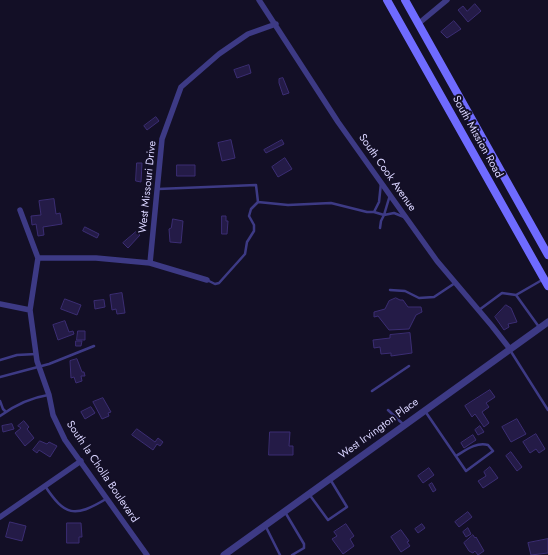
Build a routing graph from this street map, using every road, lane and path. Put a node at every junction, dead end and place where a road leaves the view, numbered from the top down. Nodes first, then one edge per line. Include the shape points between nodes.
1 (259, 0) edge
2 (387, 0) edge
3 (405, 0) edge
4 (447, 0) edge
5 (276, 24) junction
6 (418, 24) junction
7 (464, 105) junction
8 (450, 111) junction
9 (381, 181) junction
10 (157, 189) junction
11 (390, 195) junction
12 (258, 202) junction
13 (20, 210) dead end
14 (374, 212) junction
15 (384, 215) junction
16 (405, 217) junction
17 (380, 228) dead end
18 (548, 255) edge
19 (38, 258) junction
20 (150, 263) junction
21 (206, 280) joint
22 (546, 282) edge
23 (456, 283) junction
24 (390, 290) dead end
25 (516, 295) junction
26 (0, 304) edge
27 (30, 310) junction
28 (479, 310) junction
29 (548, 322) edge
30 (539, 328) junction
31 (94, 346) dead end
32 (510, 349) junction
33 (36, 354) junction
34 (0, 360) edge
35 (409, 366) dead end
36 (39, 367) junction
37 (0, 377) edge
38 (372, 392) dead end
39 (49, 395) junction
40 (0, 401) edge
41 (388, 410) dead end
42 (425, 410) junction
43 (548, 410) edge
44 (6, 412) junction
45 (0, 416) edge
46 (404, 425) junction
47 (456, 456) junction
48 (81, 461) junction
49 (330, 479) junction
50 (44, 486) junction
51 (309, 494) junction
52 (107, 498) junction
53 (284, 512) junction
54 (0, 517) edge
55 (265, 525) junction
56 (147, 555) edge
57 (224, 555) edge
58 (280, 555) edge
59 (292, 555) edge

1 - 5 street, South Cook Avenue
2 - 8 main road, South Mission Road
3 - 6 main road, South Mission Road
4 - 6 street
5 - 9 street, South Cook Avenue via 338,122
5 - 10 street, West Missouri Drive via 248,34 219,54 181,87 162,139
6 - 7 main road, South Mission Road
7 - 8 main road
7 - 18 main road, South Mission Road
8 - 22 main road, South Mission Road
9 - 11 street, South Cook Avenue
9 - 14 lane via 379,202
10 - 12 lane via 256,185
10 - 20 street, West Missouri Drive
11 - 15 lane
11 - 16 street, South Cook Avenue
12 - 14 lane via 288,205 330,203
12 - 21 lane via 251,209 249,216 254,231 247,242 245,254 219,283
13 - 19 street, South la Cholla Boulevard
14 - 15 lane
15 - 16 lane via 394,213
15 - 17 lane
16 - 23 street, South Cook Avenue
19 - 20 street via 96,258
19 - 27 street, South la Cholla Boulevard
20 - 21 street
22 - 25 lane
23 - 24 lane via 434,297 419,298 406,291
23 - 28 street, South Cook Avenue
25 - 28 lane via 502,293
25 - 30 lane
26 - 27 street
27 - 33 street, South la Cholla Boulevard
28 - 32 street, South Cook Avenue
29 - 30 street, West Irvington Place
30 - 32 street, West Irvington Place
31 - 36 lane
32 - 42 street, West Irvington Place
32 - 43 lane
33 - 34 lane via 17,355
33 - 36 street, South la Cholla Boulevard
35 - 38 lane
36 - 37 lane
36 - 39 street, South la Cholla Boulevard
39 - 44 lane via 26,400
39 - 48 street, South la Cholla Boulevard via 52,416 65,440
40 - 44 lane via 2,409
41 - 46 lane
42 - 46 street, West Irvington Place
42 - 47 lane
44 - 45 lane
46 - 49 street, West Irvington Place
47 - 47 lane via 466,471 493,451 488,445 482,444 468,448
48 - 50 street
48 - 52 street, South la Cholla Boulevard
49 - 51 street, West Irvington Place
49 - 51 lane via 347,507 328,520
50 - 52 lane via 57,504 72,512 86,509
50 - 54 street
51 - 53 street, West Irvington Place
52 - 56 street, South la Cholla Boulevard
53 - 55 street, West Irvington Place
53 - 59 lane via 304,544 304,548
55 - 57 street, West Irvington Place
55 - 58 lane

